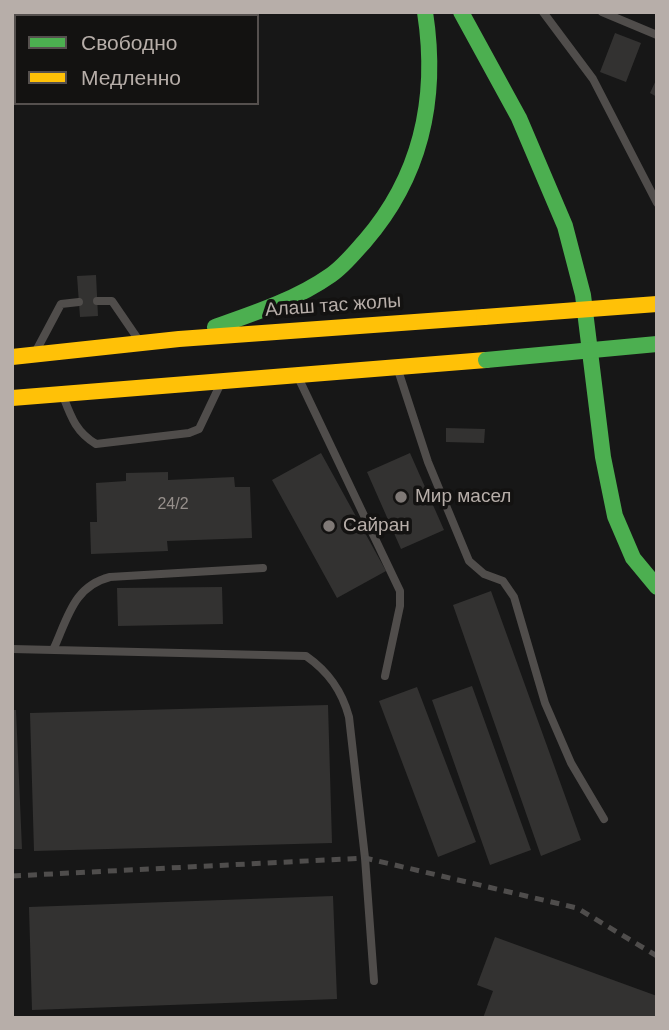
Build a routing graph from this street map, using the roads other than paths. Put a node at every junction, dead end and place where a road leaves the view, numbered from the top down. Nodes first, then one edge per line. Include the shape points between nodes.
1 (425, 12) edge
2 (461, 12) edge
3 (543, 12) edge
4 (602, 12) edge
5 (657, 35) edge
6 (657, 203) edge
7 (97, 301) dead end
8 (79, 302) dead end
9 (657, 304) edge
10 (179, 339) junction
11 (141, 344) junction
12 (657, 344) edge
13 (34, 355) junction
14 (12, 357) edge
15 (397, 367) junction
16 (296, 375) junction
17 (221, 381) junction
18 (62, 394) junction
19 (12, 397) edge
20 (263, 568) dead end
21 (657, 587) edge
22 (54, 648) junction
23 (12, 649) edge
24 (385, 676) dead end
25 (604, 819) dead end
26 (374, 981) dead end

1 - 10 main road via 431,40 424,131 406,184 378,229 334,273 275,308
2 - 21 main road via 519,118 565,226 583,295 615,516 633,558
3 - 6 lane via 593,79
4 - 5 lane
7 - 11 lane via 112,301
8 - 13 lane via 61,304
9 - 10 main road, Алаш тас жолы, bridge
10 - 11 main road, Алаш тас жолы
11 - 13 main road, Алаш тас жолы
12 - 15 main road, bridge
13 - 14 main road, Алаш тас жолы
15 - 16 main road
15 - 25 lane via 428,462 469,561 484,574 503,581 514,597 545,703 571,763
16 - 17 main road
16 - 24 lane via 400,591
17 - 18 main road
17 - 18 lane via 199,429 96,444 74,424
18 - 19 main road
20 - 22 lane via 92,581 80,592
22 - 23 lane
22 - 26 lane via 306,656 323,667 343,696 349,717

